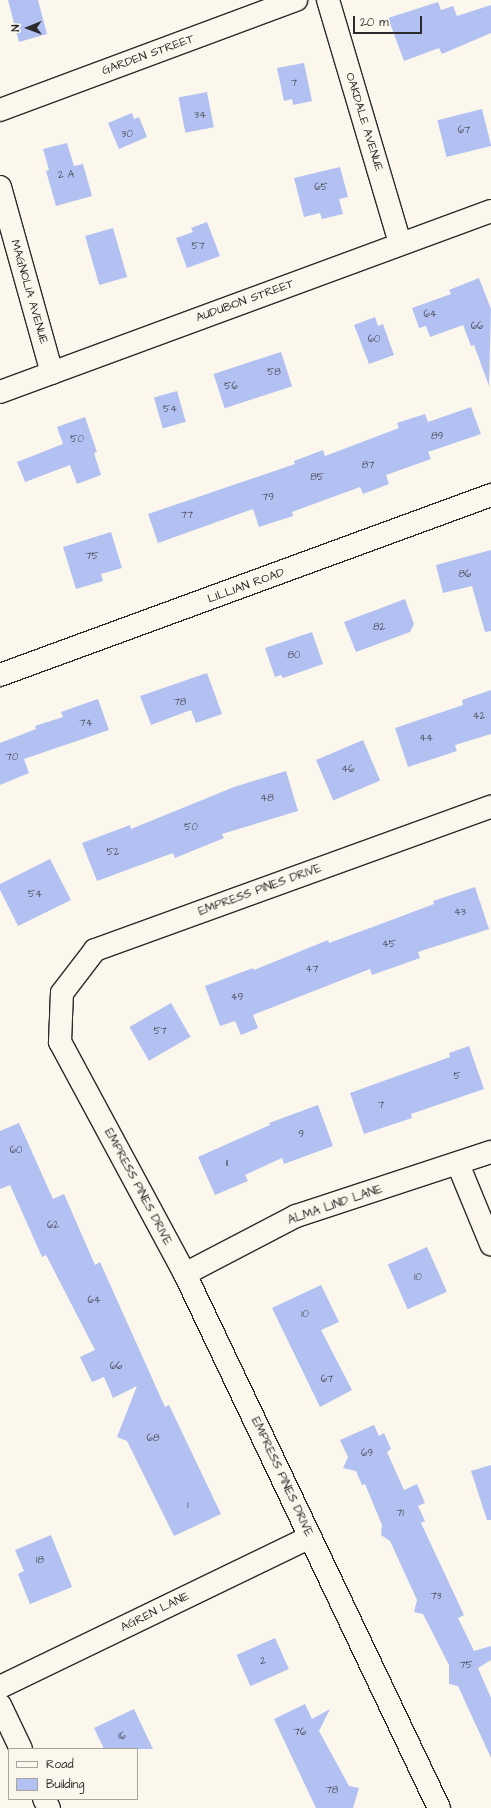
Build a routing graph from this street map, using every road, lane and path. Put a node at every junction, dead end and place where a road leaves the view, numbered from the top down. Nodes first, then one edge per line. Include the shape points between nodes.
1 (296, 0) edge
2 (328, 0) edge
3 (0, 110) edge
4 (0, 187) edge
5 (491, 211) edge
6 (400, 243) junction
7 (52, 373) junction
8 (0, 392) edge
9 (491, 495) edge
10 (0, 675) edge
11 (491, 807) edge
12 (491, 1152) edge
13 (458, 1164) junction
14 (491, 1244) edge
15 (185, 1274) junction
16 (310, 1537) junction
17 (0, 1687) edge
18 (0, 1704) edge
19 (21, 1748) edge
20 (439, 1808) edge

1 - 3 street, GARDEN STREET
2 - 6 street, OAKDALE AVENUE
4 - 7 street, MAGNOLIA AVENUE
5 - 6 street, AUDUBON STREET
6 - 7 street, AUDUBON STREET
7 - 8 street, AUDUBON STREET
9 - 10 street, LILLIAN ROAD
11 - 15 street, EMPRESS PINES DRIVE via 95,950 62,993 60,1042
12 - 13 street, ALMA LIND LANE
13 - 14 street
13 - 15 street, ALMA LIND LANE via 296,1216
15 - 16 street, EMPRESS PINES DRIVE
16 - 17 street, AGREN LANE
16 - 20 street, EMPRESS PINES DRIVE
18 - 19 street

